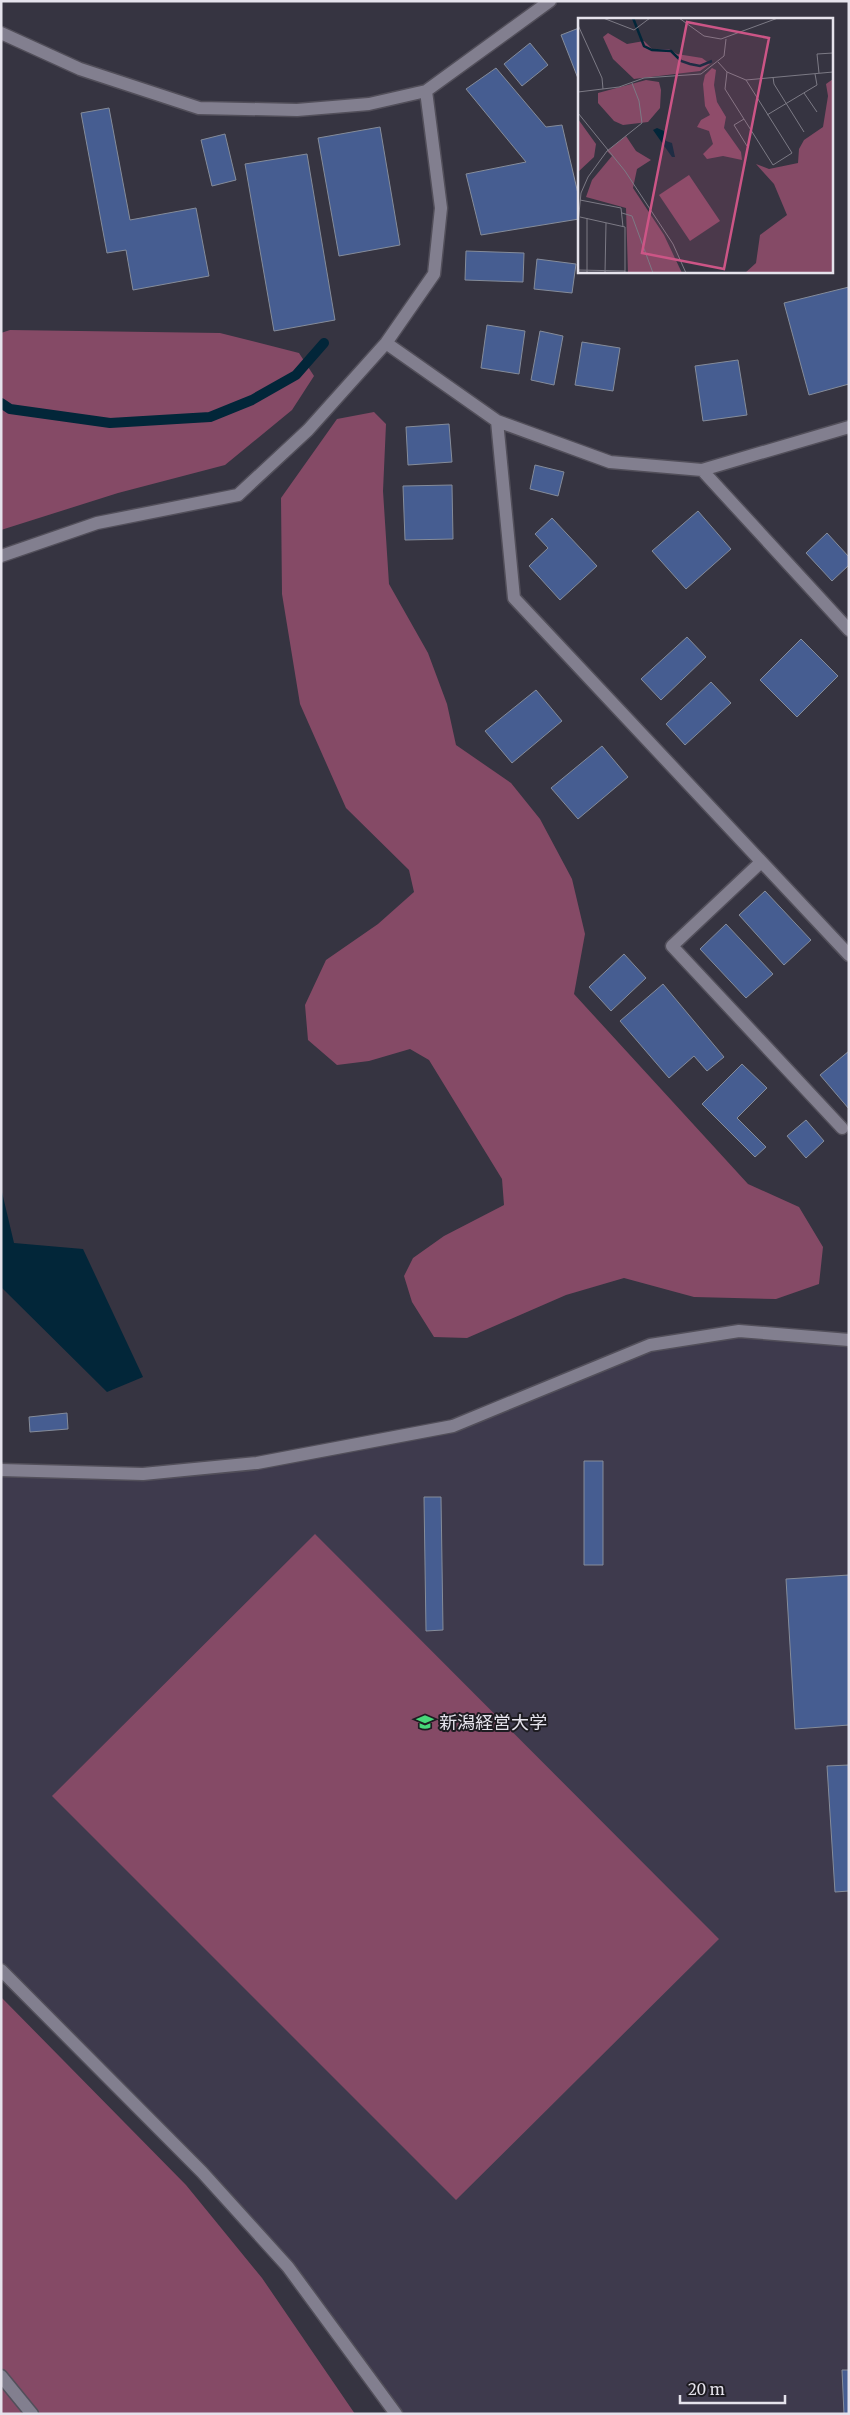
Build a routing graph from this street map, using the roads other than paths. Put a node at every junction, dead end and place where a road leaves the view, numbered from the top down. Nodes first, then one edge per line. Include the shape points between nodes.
1 (550, 1) edge
2 (1, 32) edge
3 (426, 91) junction
4 (386, 343) junction
5 (497, 421) junction
6 (849, 427) edge
7 (702, 470) junction
8 (1, 556) edge
9 (849, 630) edge
10 (761, 862) junction
11 (849, 955) edge
12 (842, 1128) dead end
13 (849, 1340) edge
14 (1, 1470) edge
15 (1, 1970) edge
16 (1, 2376) edge
17 (32, 2414) edge
18 (396, 2414) edge

1 - 3 street
2 - 3 street via 80,69 199,108 298,110 369,104
3 - 4 street via 441,208 434,274
4 - 5 street
4 - 8 street via 308,430 238,495 98,523
5 - 7 street via 610,462
5 - 10 street via 514,598
6 - 7 street
7 - 9 street
10 - 11 street
10 - 12 street via 672,946
13 - 14 street via 739,1331 650,1345 453,1426 257,1463 143,1474
15 - 18 street via 202,2172 288,2267
16 - 17 street

